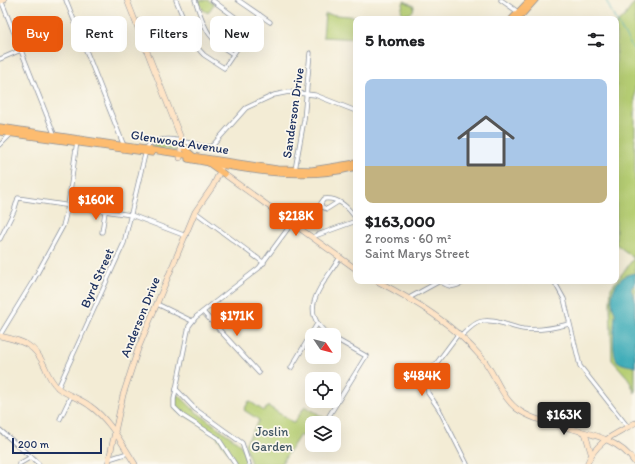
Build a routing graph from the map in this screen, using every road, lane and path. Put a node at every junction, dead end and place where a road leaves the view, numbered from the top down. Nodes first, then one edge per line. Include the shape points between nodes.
1 (1, 0) edge
2 (66, 0) edge
3 (127, 0) edge
4 (176, 0) edge
5 (195, 0) edge
6 (212, 0) edge
7 (238, 0) edge
8 (501, 0) edge
9 (530, 0) edge
10 (535, 0) edge
11 (518, 12) junction
12 (260, 15) joint
13 (234, 16) edge
14 (515, 16) edge
15 (521, 16) edge
16 (270, 22) dead end
17 (12, 28) edge
18 (16, 52) edge
19 (22, 52) edge
20 (310, 53) dead end
21 (233, 54) joint
22 (0, 59) edge
23 (307, 94) junction
24 (353, 110) edge
25 (0, 127) edge
26 (0, 132) edge
27 (14, 132) junction
28 (55, 137) junction
29 (77, 140) junction
30 (182, 141) junction
31 (0, 145) edge
32 (124, 147) junction
33 (145, 150) junction
34 (180, 156) junction
35 (194, 156) junction
36 (208, 162) junction
37 (224, 163) junction
38 (353, 163) edge
39 (353, 168) edge
40 (295, 172) junction
41 (222, 173) junction
42 (338, 202) dead end
43 (68, 206) junction
44 (105, 212) junction
45 (195, 212) junction
46 (131, 215) junction
47 (353, 216) edge
48 (353, 221) edge
49 (292, 223) junction
50 (102, 232) dead end
51 (186, 236) junction
52 (312, 237) junction
53 (0, 239) edge
54 (340, 257) junction
55 (264, 263) junction
56 (353, 267) edge
57 (383, 284) edge
58 (435, 284) edge
59 (444, 284) edge
60 (460, 284) edge
61 (556, 284) edge
62 (409, 298) junction
63 (157, 304) junction
64 (203, 312) junction
65 (192, 321) junction
66 (317, 324) junction
67 (569, 324) junction
68 (321, 328) edge
69 (460, 334) junction
70 (0, 336) edge
71 (341, 342) edge
72 (291, 368) dead end
73 (259, 373) dead end
74 (58, 388) junction
75 (176, 389) junction
76 (71, 396) junction
77 (329, 416) edge
78 (60, 419) dead end
79 (635, 423) edge
80 (628, 427) junction
81 (0, 430) edge
82 (114, 432) junction
83 (586, 433) junction
84 (605, 440) junction
85 (128, 453) junction
86 (591, 453) junction
87 (31, 457) junction
88 (108, 461) edge
89 (635, 463) edge
90 (19, 464) edge
91 (39, 464) edge
92 (135, 464) edge
93 (235, 464) edge
94 (249, 464) edge
95 (467, 464) edge
96 (587, 464) edge

1 - 17 street
2 - 32 street
3 - 30 main road
4 - 21 street via 198,50 224,68
5 - 21 street via 206,31 211,38
6 - 13 street
7 - 12 street
8 - 11 street
9 - 11 main road
10 - 15 main road
11 - 14 main road
12 - 16 street
18 - 22 street
19 - 28 street
20 - 23 street, Sanderson Drive
23 - 24 street
23 - 30 street via 282,93 256,102 246,108 209,147
23 - 40 street, Sanderson Drive
25 - 27 main road, Glenwood Avenue
26 - 27 main road, Glenwood Avenue
27 - 28 main road, Glenwood Avenue
27 - 31 street
28 - 29 main road, Glenwood Avenue
29 - 32 main road, Glenwood Avenue
29 - 43 street
30 - 33 street via 162,139 153,142
30 - 34 main road
30 - 35 main road via 187,151
32 - 33 main road, Glenwood Avenue
33 - 34 main road, Glenwood Avenue
33 - 46 street, Byrd Street via 143,169
34 - 35 main road, Glenwood Avenue
34 - 36 main road, Glenwood Avenue
35 - 37 main road, Glenwood Avenue
36 - 37 main road, Glenwood Avenue
36 - 41 main road
37 - 40 main road, Glenwood Avenue
37 - 41 main road, Anderson Drive
38 - 40 main road, Glenwood Avenue
39 - 40 main road, Glenwood Avenue via 331,173
41 - 45 main road, Anderson Drive
41 - 49 main road
42 - 47 street via 345,205
43 - 44 street
43 - 53 street via 18,198
43 - 70 street via 59,234
44 - 46 street
44 - 50 street
45 - 51 main road, Anderson Drive
45 - 55 street
46 - 51 street
46 - 74 street, Byrd Street via 124,243
48 - 52 street
49 - 52 main road
49 - 55 street
51 - 63 main road, Anderson Drive
52 - 54 main road
54 - 56 main road
54 - 66 street via 313,305 312,312
55 - 64 street
57 - 62 main road
58 - 62 street
59 - 60 street via 449,287
61 - 67 street via 564,298
62 - 69 main road
63 - 65 street
63 - 82 main road, Anderson Drive via 138,349
64 - 65 street
64 - 73 street
65 - 75 street via 186,335
66 - 68 street
66 - 72 street
67 - 69 street via 548,329 533,329 489,321 480,322
67 - 80 street via 580,366
69 - 83 main road via 490,369 506,398 515,407 529,415
69 - 95 street via 430,372 427,383 428,393
70 - 74 main road via 33,347
71 - 77 street via 366,356
74 - 76 main road
75 - 93 street via 173,403 175,409 218,438
75 - 94 street via 194,409 242,443
76 - 78 street
76 - 82 main road via 95,410
79 - 80 main road
80 - 84 main road
81 - 87 street
82 - 85 main road
82 - 88 main road, Anderson Drive
83 - 84 main road
83 - 86 main road
84 - 86 main road
84 - 89 main road via 625,451
85 - 88 street
85 - 92 main road
86 - 96 main road
87 - 90 street
87 - 91 street

